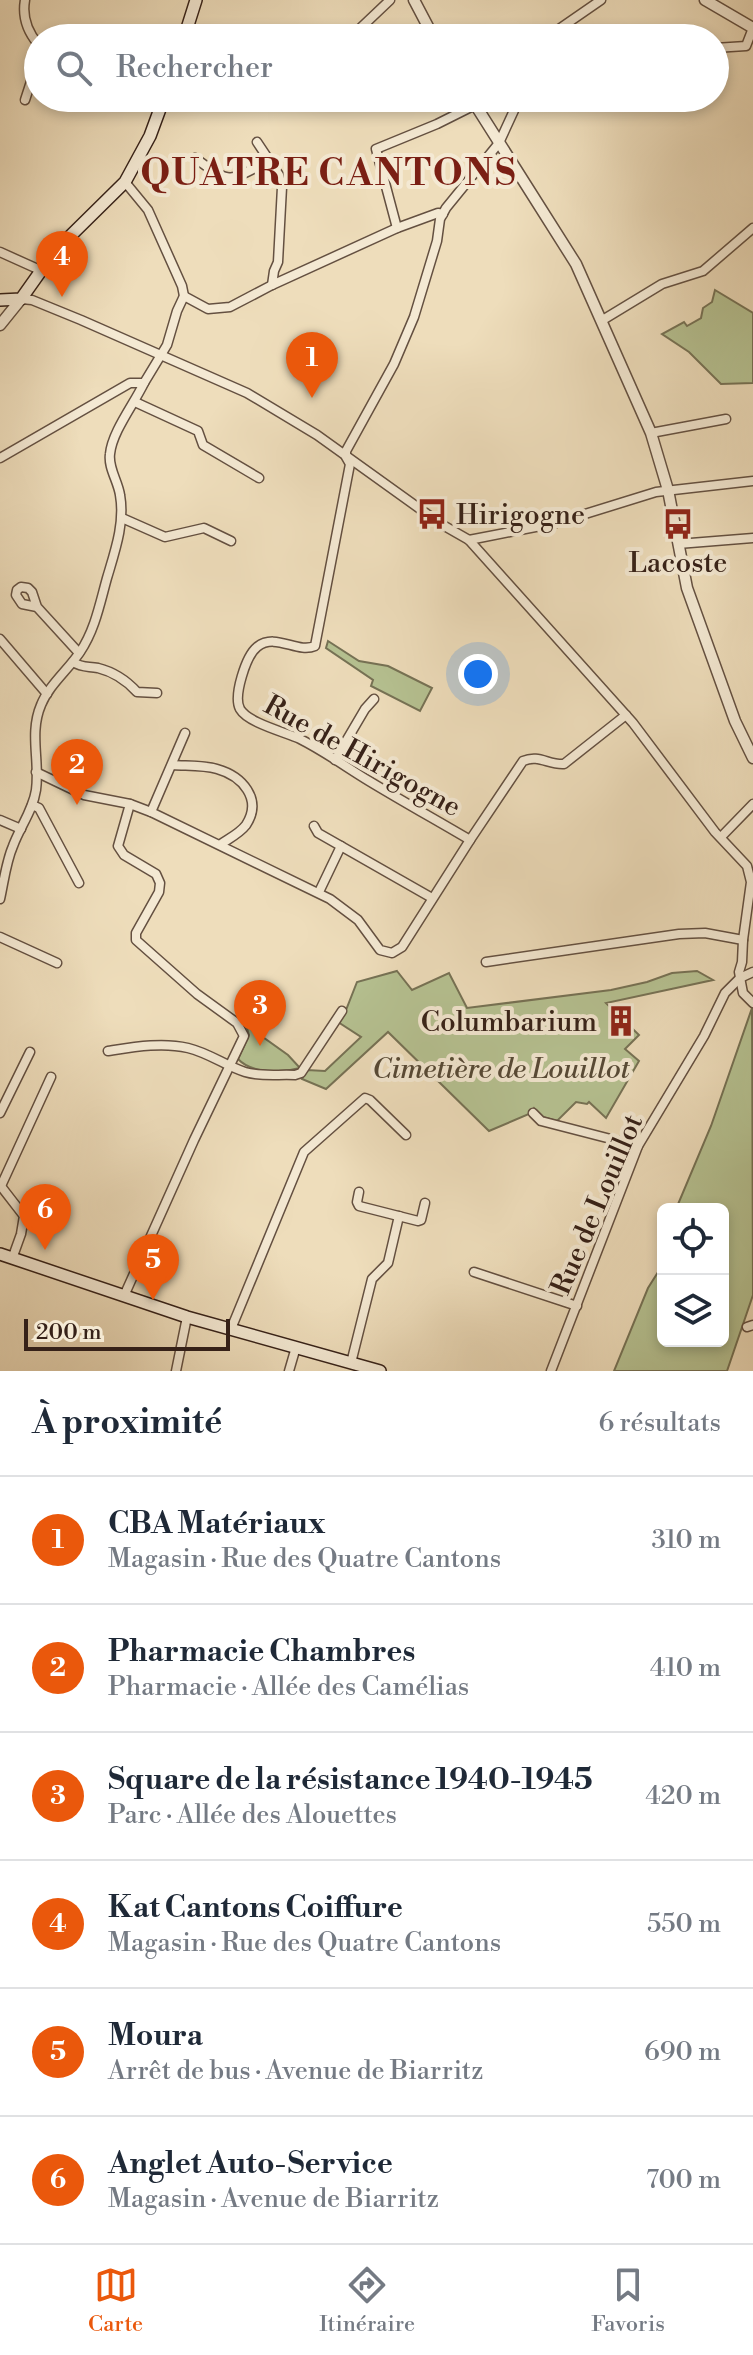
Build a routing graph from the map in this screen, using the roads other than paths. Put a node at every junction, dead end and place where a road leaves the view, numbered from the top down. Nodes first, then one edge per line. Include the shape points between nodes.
1 (25, 0) edge
2 (196, 0) edge
3 (390, 0) edge
4 (414, 0) edge
5 (601, 0) edge
6 (705, 0) edge
7 (26, 24) edge
8 (188, 24) edge
9 (365, 24) edge
10 (427, 24) edge
11 (566, 24) edge
12 (753, 28) edge
13 (729, 47) edge
14 (158, 112) edge
15 (456, 112) edge
16 (480, 112) edge
17 (513, 112) edge
18 (257, 142) dead end
19 (499, 143) junction
20 (195, 158) dead end
21 (269, 161) junction
22 (125, 182) junction
23 (443, 214) junction
24 (397, 228) junction
25 (753, 228) edge
26 (0, 252) edge
27 (40, 270) junction
28 (272, 285) junction
29 (184, 296) junction
30 (21, 299) junction
31 (0, 300) edge
32 (601, 321) junction
33 (0, 325) edge
34 (161, 353) junction
35 (144, 383) junction
36 (135, 402) junction
37 (726, 419) dead end
38 (651, 433) junction
39 (346, 457) junction
40 (0, 458) edge
41 (259, 478) dead end
42 (753, 481) edge
43 (668, 490) junction
44 (122, 518) junction
45 (753, 538) edge
46 (469, 540) junction
47 (231, 541) dead end
48 (678, 544) junction
49 (37, 607) dead end
50 (0, 639) edge
51 (79, 653) junction
52 (73, 662) junction
53 (157, 693) dead end
54 (47, 694) junction
55 (374, 699) dead end
56 (626, 715) junction
57 (185, 733) dead end
58 (753, 758) edge
59 (335, 760) junction
60 (173, 765) junction
61 (36, 772) junction
62 (130, 804) junction
63 (753, 804) edge
64 (32, 805) junction
65 (151, 812) junction
66 (0, 820) edge
67 (314, 826) dead end
68 (21, 829) junction
69 (721, 837) junction
70 (470, 840) junction
71 (221, 844) junction
72 (341, 846) junction
73 (752, 876) edge
74 (79, 883) dead end
75 (319, 892) junction
76 (432, 898) junction
77 (0, 899) edge
78 (0, 937) edge
79 (743, 940) junction
80 (486, 962) dead end
81 (57, 963) dead end
82 (753, 972) edge
83 (740, 978) junction
84 (753, 1003) edge
85 (342, 1011) dead end
86 (108, 1051) dead end
87 (30, 1052) dead end
88 (231, 1064) junction
89 (51, 1077) dead end
90 (0, 1113) edge
91 (533, 1113) dead end
92 (406, 1135) dead end
93 (638, 1146) junction
94 (1, 1186) edge
95 (359, 1192) dead end
96 (425, 1203) dead end
97 (399, 1216) junction
98 (6, 1256) edge
99 (474, 1272) dead end
100 (124, 1296) junction
101 (577, 1306) junction
102 (187, 1317) junction
103 (231, 1329) junction
104 (296, 1347) junction
105 (345, 1365) edge
106 (176, 1371) edge
107 (289, 1371) edge
108 (380, 1371) edge
109 (551, 1371) edge

1 - 7 street
2 - 8 main road
3 - 9 street
4 - 10 street
5 - 11 street
6 - 12 street
12 - 13 street via 746,46
14 - 22 main road
15 - 24 street via 376,149
16 - 19 street
17 - 19 street, Rue de Hirigogne
18 - 21 street
19 - 23 street, Rue de Hirigogne
19 - 32 street via 576,264
20 - 21 street via 221,177 233,179
21 - 28 street via 282,187
22 - 27 main road
22 - 29 street via 157,228
23 - 24 street
23 - 39 street, Rue de Hirigogne via 414,317
24 - 28 street
25 - 32 street via 703,271 662,284
26 - 27 street
27 - 30 main road
28 - 29 street via 222,309 208,309
29 - 34 street
30 - 31 main road
30 - 33 street
30 - 34 street
32 - 38 street
34 - 35 street
34 - 39 street via 258,399
35 - 36 street
35 - 40 street via 130,383
36 - 41 street via 198,431 203,445
36 - 44 street via 110,453
37 - 38 street
38 - 43 street
39 - 46 street
39 - 59 street, Rue de Hirigogne via 350,464 317,644 260,645 250,655 237,691 244,715
42 - 43 street
43 - 46 street via 556,523
43 - 48 street
44 - 47 street via 165,537 204,528
44 - 51 street via 94,623
45 - 48 street
46 - 56 street
48 - 58 street via 687,588
49 - 51 street
50 - 54 street
51 - 52 street
52 - 53 street via 126,680 137,692
52 - 54 street
54 - 61 street via 35,725
55 - 59 street
56 - 69 street
56 - 70 street via 564,764 536,757 523,761
57 - 60 street
59 - 70 street, Rue de Hirigogne
60 - 65 street
60 - 71 street via 214,768 243,782 251,793 245,825
61 - 62 street via 84,795
61 - 64 street
62 - 65 street
62 - 88 street via 118,846 156,874 160,883 136,940 242,1028 243,1039
63 - 69 street
64 - 68 street
64 - 74 street via 39,808
65 - 71 street
66 - 68 street
67 - 72 street
68 - 77 street
69 - 73 street
70 - 76 street
71 - 75 street
72 - 75 street
72 - 76 street
73 - 79 street
75 - 76 street via 351,914 378,948 389,953 402,947
78 - 81 street
79 - 80 street via 679,934
79 - 83 street
82 - 83 street
83 - 84 street via 743,993
83 - 93 street, Rue de Louillot via 725,993
85 - 88 street via 301,1073 253,1074
86 - 88 street via 174,1046
87 - 90 street
88 - 100 street
89 - 94 street
91 - 93 street via 541,1121
92 - 103 street via 365,1098 304,1152
93 - 101 street, Rue de Louillot
94 - 98 street via 24,1216 21,1234
95 - 97 street via 359,1206
96 - 97 street via 421,1220
97 - 105 street via 388,1263 372,1279
98 - 100 main road
99 - 101 street
100 - 102 main road
101 - 109 street, Rue de Louillot
102 - 103 main road
102 - 106 street
103 - 104 main road
104 - 105 main road
104 - 107 street
105 - 108 main road

